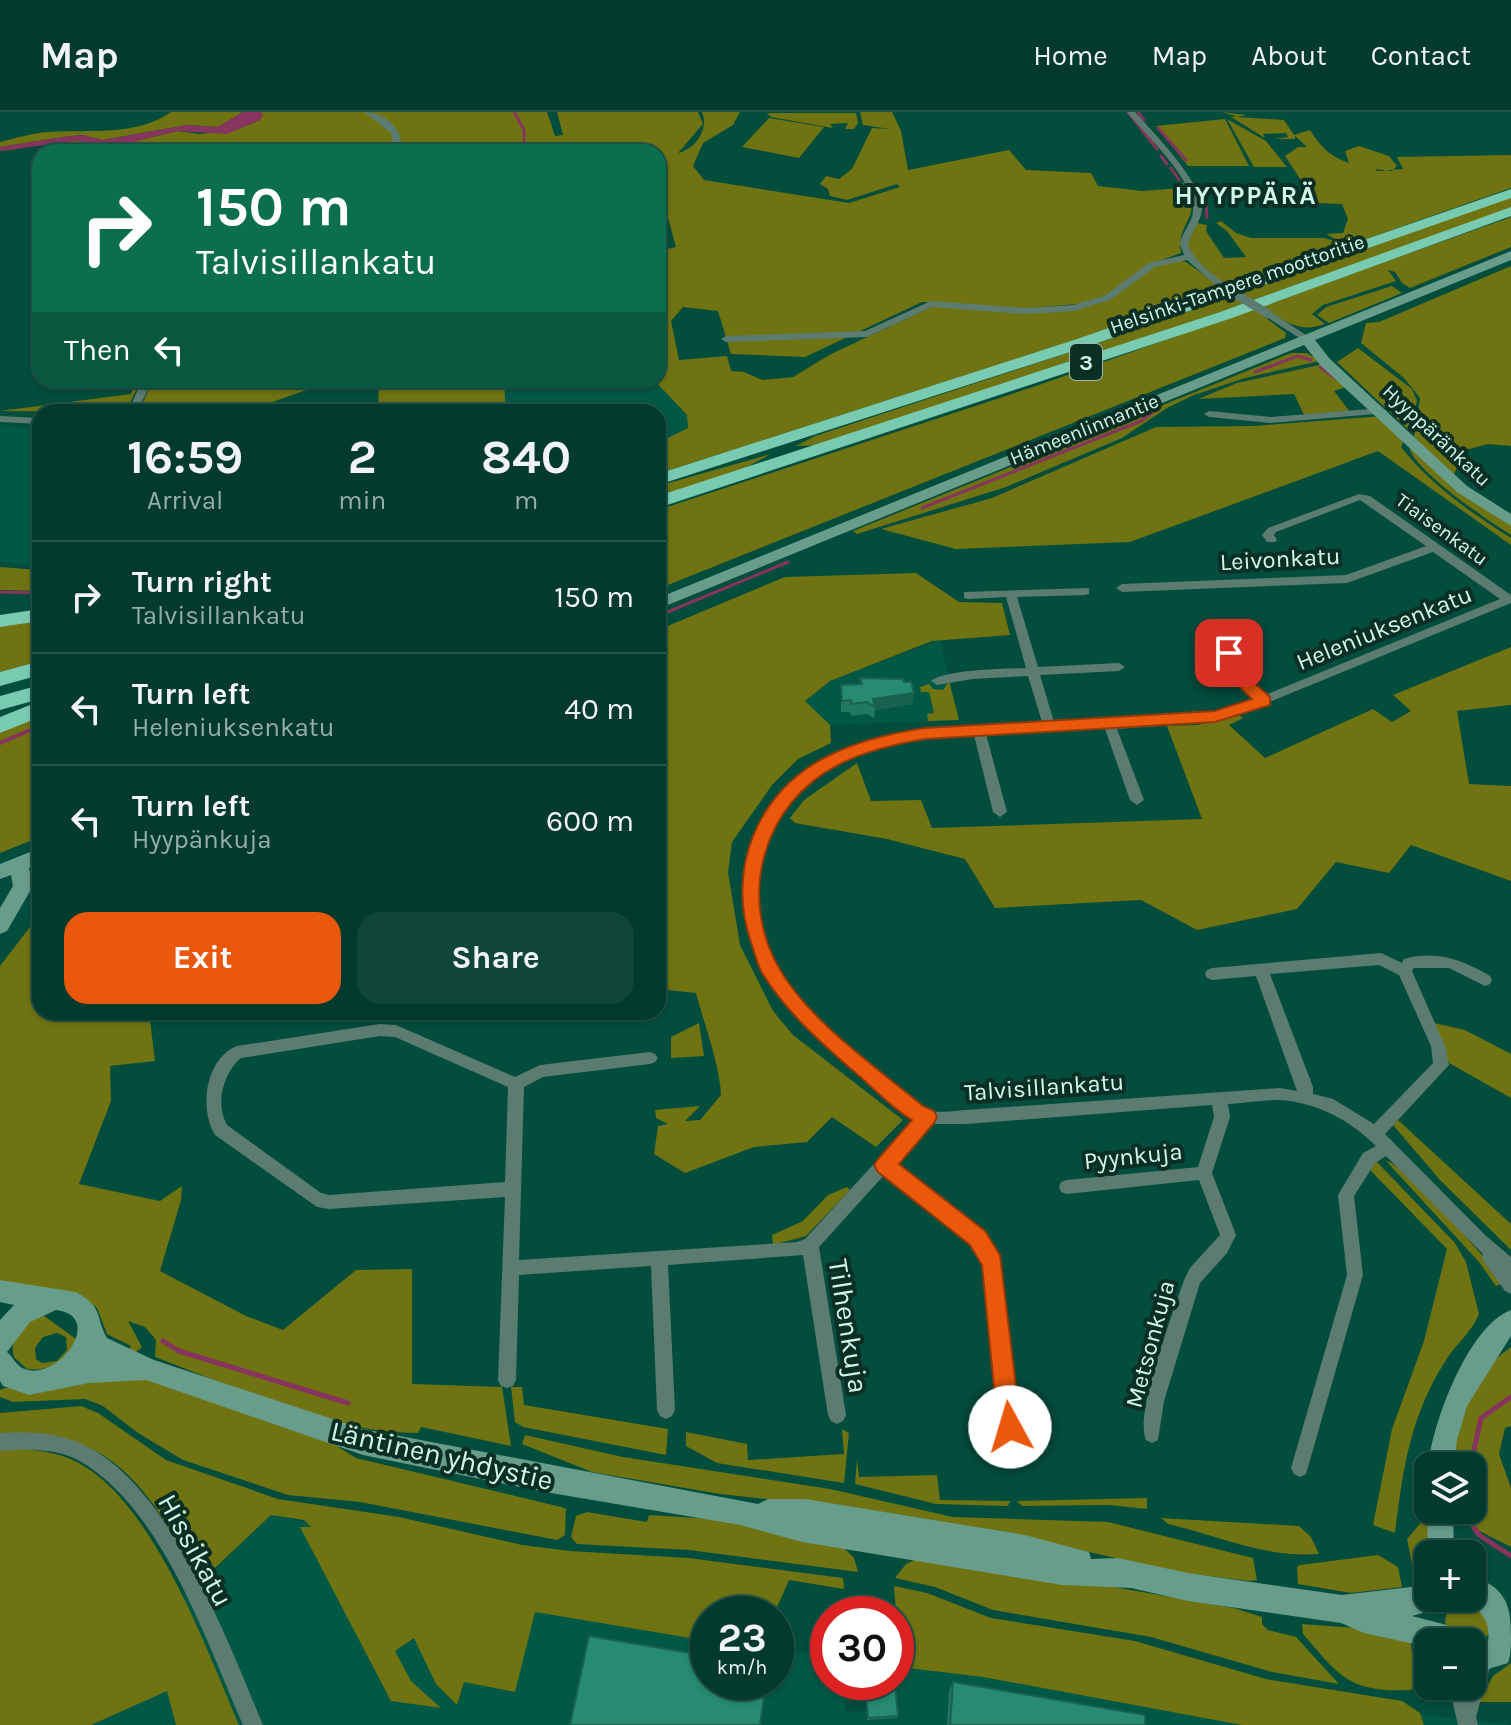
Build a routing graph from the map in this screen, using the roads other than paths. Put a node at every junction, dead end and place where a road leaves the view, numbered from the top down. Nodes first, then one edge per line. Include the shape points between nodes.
1 (368, 112) edge
2 (1131, 112) edge
3 (400, 144) edge
4 (1511, 193) edge
5 (1511, 211) edge
6 (1511, 255) edge
7 (1189, 257) junction
8 (726, 339) dead end
9 (1307, 339) junction
10 (1382, 411) junction
11 (1209, 414) dead end
12 (0, 419) edge
13 (32, 421) edge
14 (666, 478) edge
15 (666, 499) edge
16 (1511, 521) edge
17 (1271, 540) dead end
18 (1435, 547) junction
19 (1122, 588) dead end
20 (1085, 591) dead end
21 (968, 595) dead end
22 (1011, 595) junction
23 (1510, 600) edge
24 (666, 601) edge
25 (32, 603) edge
26 (0, 604) edge
27 (32, 616) edge
28 (0, 621) edge
29 (1229, 653) dead end
30 (1119, 667) dead end
31 (32, 670) edge
32 (1034, 672) junction
33 (0, 679) edge
34 (937, 681) dead end
35 (32, 694) edge
36 (1264, 701) junction
37 (0, 703) edge
38 (32, 712) edge
39 (1109, 723) junction
40 (0, 726) edge
41 (1049, 726) junction
42 (979, 730) junction
43 (1137, 800) dead end
44 (1000, 812) dead end
45 (32, 858) edge
46 (9, 868) edge
47 (0, 893) edge
48 (0, 923) edge
49 (1400, 967) junction
50 (1261, 969) junction
51 (1212, 974) dead end
52 (1485, 980) dead end
53 (650, 1058) dead end
54 (516, 1084) junction
55 (1219, 1098) junction
56 (1305, 1098) junction
57 (927, 1117) junction
58 (1375, 1134) junction
59 (1388, 1147) junction
60 (885, 1165) junction
61 (1204, 1173) junction
62 (1067, 1187) dead end
63 (512, 1189) junction
64 (1479, 1240) junction
65 (810, 1245) junction
66 (659, 1258) junction
67 (1511, 1267) edge
68 (512, 1268) junction
69 (1511, 1286) edge
70 (0, 1291) edge
71 (46, 1301) junction
72 (1511, 1321) edge
73 (2, 1331) edge
74 (91, 1334) junction
75 (1502, 1344) edge
76 (0, 1361) edge
77 (150, 1370) junction
78 (54, 1377) junction
79 (507, 1380) dead end
80 (8, 1381) edge
81 (666, 1410) dead end
82 (837, 1415) dead end
83 (1010, 1427) dead end
84 (1152, 1434) dead end
85 (0, 1442) edge
86 (1444, 1452) edge
87 (1300, 1468) dead end
88 (1414, 1603) edge
89 (1342, 1609) junction
90 (1484, 1612) edge
91 (1414, 1632) edge
92 (1496, 1643) edge
93 (1463, 1700) edge
94 (1468, 1720) edge
95 (253, 1725) edge

1 - 3 street via 392,128
2 - 7 street via 1197,200 1197,213 1183,239
4 - 14 highway, Helsinki-Tampere moottoritie / 3 via 1202,303
5 - 15 highway, Helsinki-Tampere moottoritie / 3 via 1226,315
6 - 9 main road, Hämeenlinnantie
7 - 8 street via 1152,265 1107,298 1074,308 1026,311 931,304 867,334
7 - 9 street, bridge via 1221,285
9 - 10 main road, Hyyppäränkatu via 1325,362
9 - 24 main road, Hämeenlinnantie
10 - 11 street via 1271,420
10 - 16 main road, Hyyppäränkatu via 1462,489
12 - 13 street
17 - 18 street, Tiaisenkatu via 1272,530 1363,497
18 - 19 street, Leivonkatu via 1347,579
18 - 23 street, Tiaisenkatu
20 - 22 street
21 - 22 street
22 - 32 street
23 - 36 street, Heleniuksenkatu
25 - 26 highway
27 - 28 highway
29 - 36 street via 1237,677
30 - 32 street
31 - 33 highway
32 - 34 street
32 - 41 street
35 - 37 highway
36 - 39 street, Heleniuksenkatu via 1215,716
38 - 40 highway
39 - 41 street, Heleniuksenkatu
39 - 43 street
41 - 42 street, Heleniuksenkatu
42 - 44 street
42 - 57 street, Heleniuksenkatu via 887,739 820,768 797,785 771,817 755,849 750,875 753,926 778,985 813,1023
45 - 46 main road
46 - 48 main road via 23,886
47 - 48 main road
49 - 50 street via 1381,959
49 - 52 street via 1439,959
49 - 58 street via 1438,1046 1441,1065
50 - 51 street
50 - 56 street
53 - 54 street via 540,1071
54 - 63 street
54 - 63 street via 396,1031 380,1030 237,1052 222,1068 212,1112 221,1130 317,1200
55 - 56 street, Talvisillankatu
55 - 57 street, Talvisillankatu
55 - 61 street via 1222,1117
56 - 58 street, Talvisillankatu via 1338,1108
57 - 60 street
58 - 59 street, Talvisillankatu
59 - 64 street, Talvisillankatu
59 - 87 street via 1369,1158 1346,1195 1355,1275
60 - 65 street
60 - 83 street via 977,1238 992,1262
61 - 62 street, Pyynkuja
61 - 84 street, Metsonkuja via 1228,1235 1192,1280 1155,1401
63 - 68 street
64 - 67 street, Talvisillankatu
64 - 69 street, Talvisillankatu
65 - 66 street
65 - 82 street, Tilhenkuja
66 - 68 street
66 - 81 street
68 - 79 street
70 - 71 main road
71 - 73 main road
71 - 74 main road via 65,1300 81,1308
72 - 75 main road via 1498,1331
74 - 77 main road, Läntinen yhdystie via 98,1346
74 - 78 main road via 78,1360
75 - 86 main road via 1475,1366 1456,1401
76 - 80 main road
77 - 78 main road, Läntinen yhdystie
77 - 89 main road, Läntinen yhdystie via 363,1442 545,1479 930,1550
78 - 80 main road, Läntinen yhdystie
85 - 95 street, Hissikatu via 43,1442 84,1455 133,1496 187,1582
88 - 89 main road, Läntinen yhdystie via 1362,1603
89 - 91 main road, Läntinen yhdystie
90 - 92 main road
92 - 94 street
93 - 94 street

